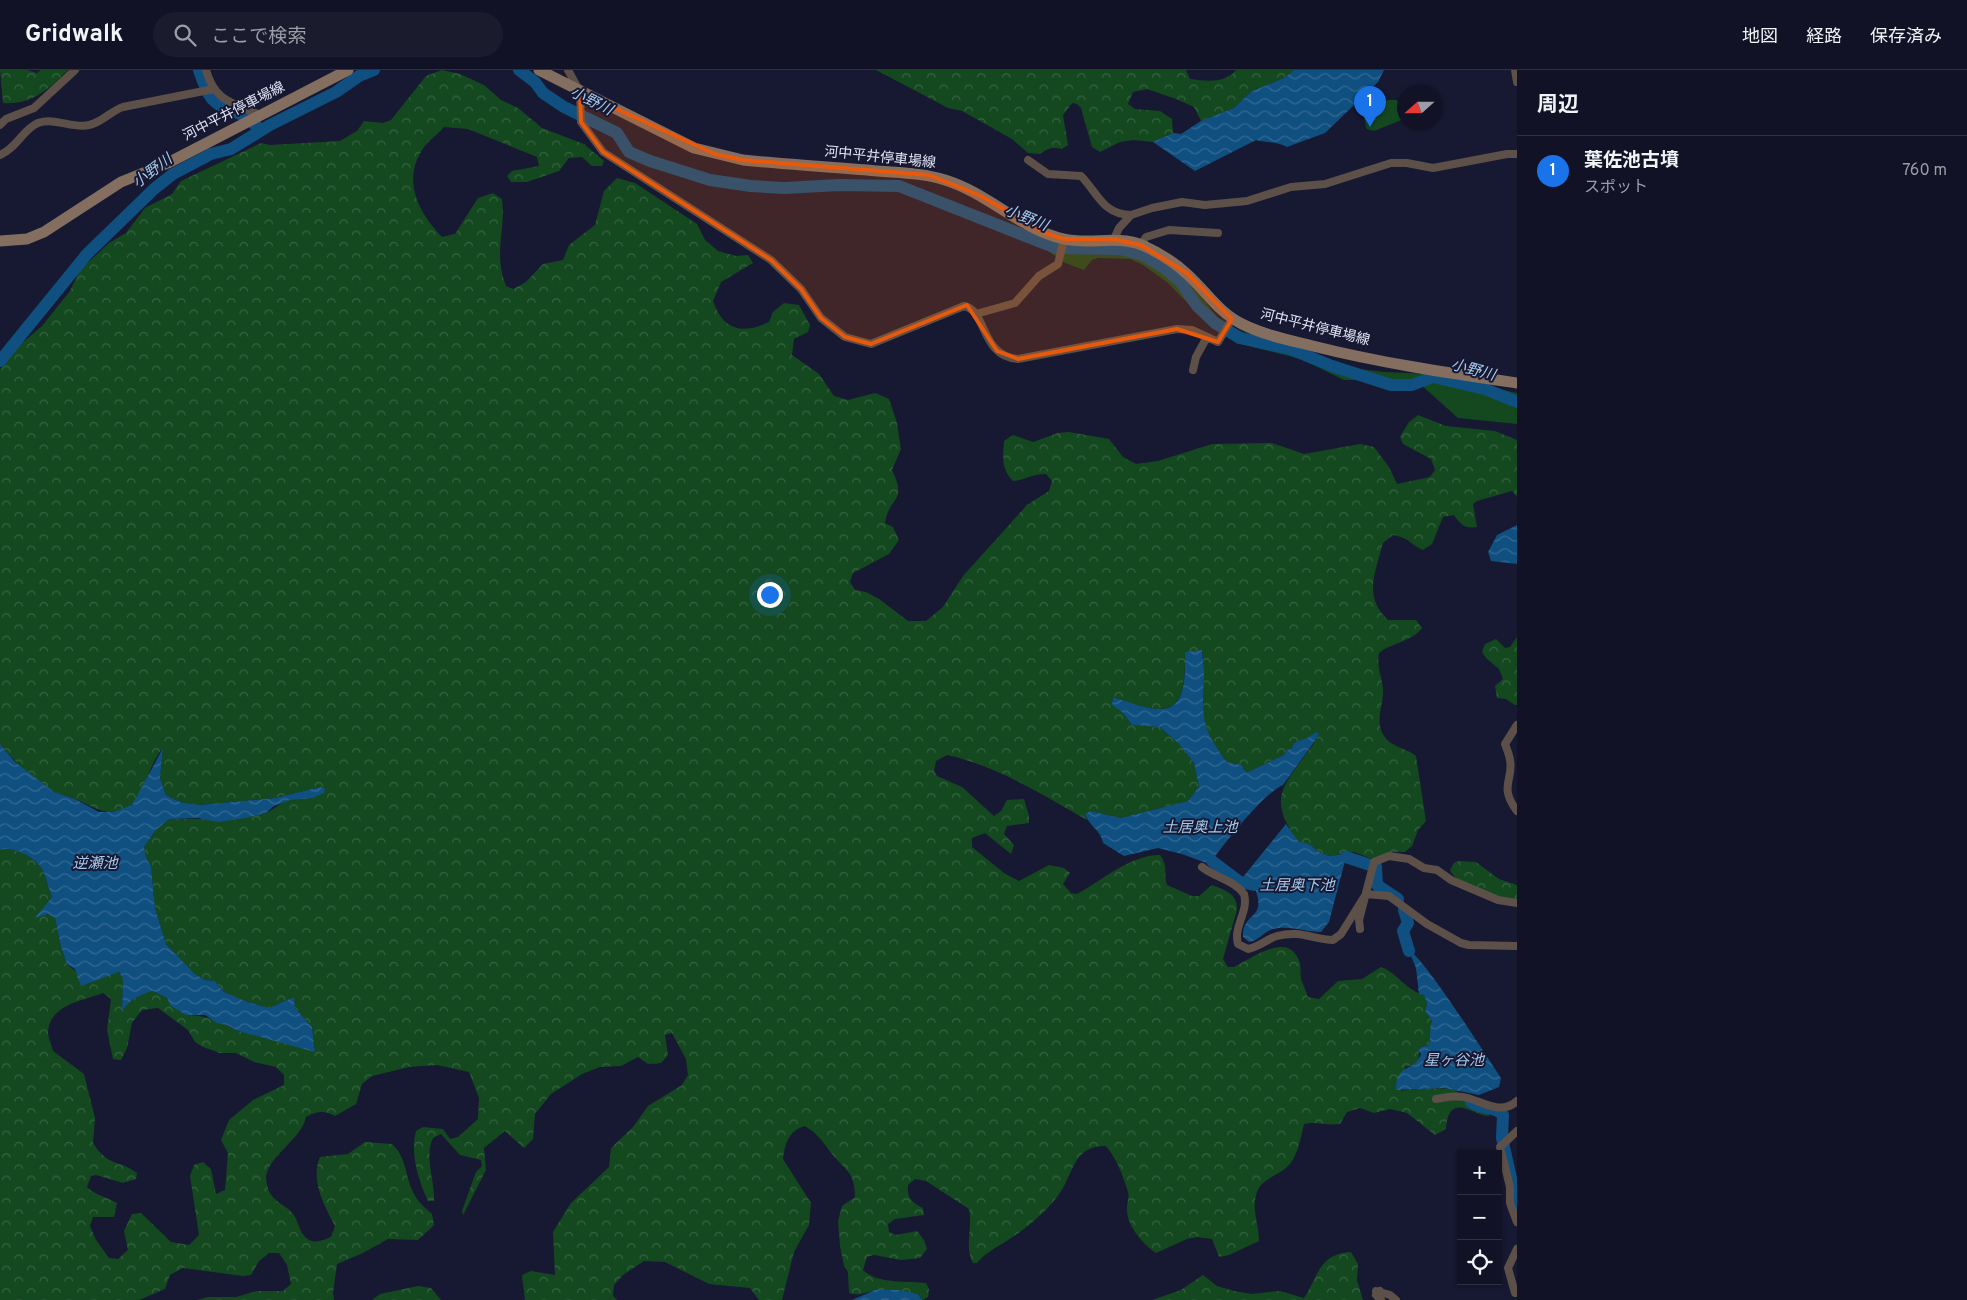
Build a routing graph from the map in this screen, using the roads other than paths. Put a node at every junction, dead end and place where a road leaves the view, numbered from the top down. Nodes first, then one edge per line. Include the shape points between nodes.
1 (75, 70) edge
2 (206, 70) edge
3 (348, 70) edge
4 (539, 70) edge
5 (1515, 70) edge
6 (571, 72) edge
7 (1517, 82) edge
8 (209, 90) junction
9 (580, 94) junction
10 (254, 117) junction
11 (0, 124) edge
12 (1517, 154) edge
13 (0, 155) edge
14 (1028, 160) dead end
15 (1131, 215) junction
16 (1218, 232) dead end
17 (1114, 240) junction
18 (1064, 241) junction
19 (0, 242) edge
20 (1141, 245) junction
21 (976, 314) junction
22 (1231, 321) junction
23 (1206, 337) junction
24 (1192, 370) dead end
25 (1517, 383) edge
26 (1517, 724) edge
27 (1514, 760) edge
28 (1517, 811) edge
29 (1202, 867) dead end
30 (1366, 894) junction
31 (1517, 902) edge
32 (1360, 930) dead end
33 (1517, 946) edge
34 (1436, 1098) dead end
35 (1517, 1101) edge
36 (1517, 1131) edge
37 (1517, 1222) edge
38 (1517, 1249) edge
39 (1517, 1293) edge
40 (1381, 1300) edge
41 (1396, 1300) edge

1 - 11 street via 37,106
2 - 8 street
3 - 10 main road, 河中平井停車場線
4 - 9 main road, 河中平井停車場線
5 - 7 street
6 - 9 street
8 - 10 street
8 - 13 street via 123,107 88,126 46,121 37,123 16,146
9 - 18 main road, 河中平井停車場線 via 640,119 694,148 715,154 743,160 930,175 948,180
9 - 21 street via 581,122 603,152 771,260 801,289 821,318 846,337 871,344 964,306
10 - 19 main road, 河中平井停車場線 via 168,162 113,186 44,232 27,239
12 - 15 street via 1433,168 1391,163 1325,184 1291,187 1247,201 1206,205 1182,202
14 - 15 street via 1048,174 1081,176 1106,207
15 - 17 street via 1119,228
16 - 20 street via 1169,230 1146,237
17 - 18 main road, 河中平井停車場線
17 - 20 main road, 河中平井停車場線
18 - 21 street via 1060,261 1039,276 1015,303
20 - 22 main road, 河中平井停車場線 via 1187,273
21 - 23 street via 996,351 1012,358 1177,329 1192,330
22 - 23 street via 1218,342
22 - 25 main road, 河中平井停車場線 via 1333,351
23 - 24 street
26 - 27 street via 1505,744
27 - 28 street via 1506,786
29 - 30 street via 1233,883 1244,894 1245,911 1236,938 1238,944 1248,949 1275,936 1291,933 1333,940 1341,934
30 - 31 street via 1373,866 1389,856 1409,859 1424,868 1437,870 1451,880 1498,900
30 - 32 street via 1359,920
30 - 33 street via 1389,896 1427,924 1461,943
34 - 35 street via 1457,1096 1483,1106 1504,1108
36 - 37 street via 1500,1147 1510,1187 1510,1203
38 - 39 street via 1508,1268
40 - 41 street via 1376,1295 1378,1291

